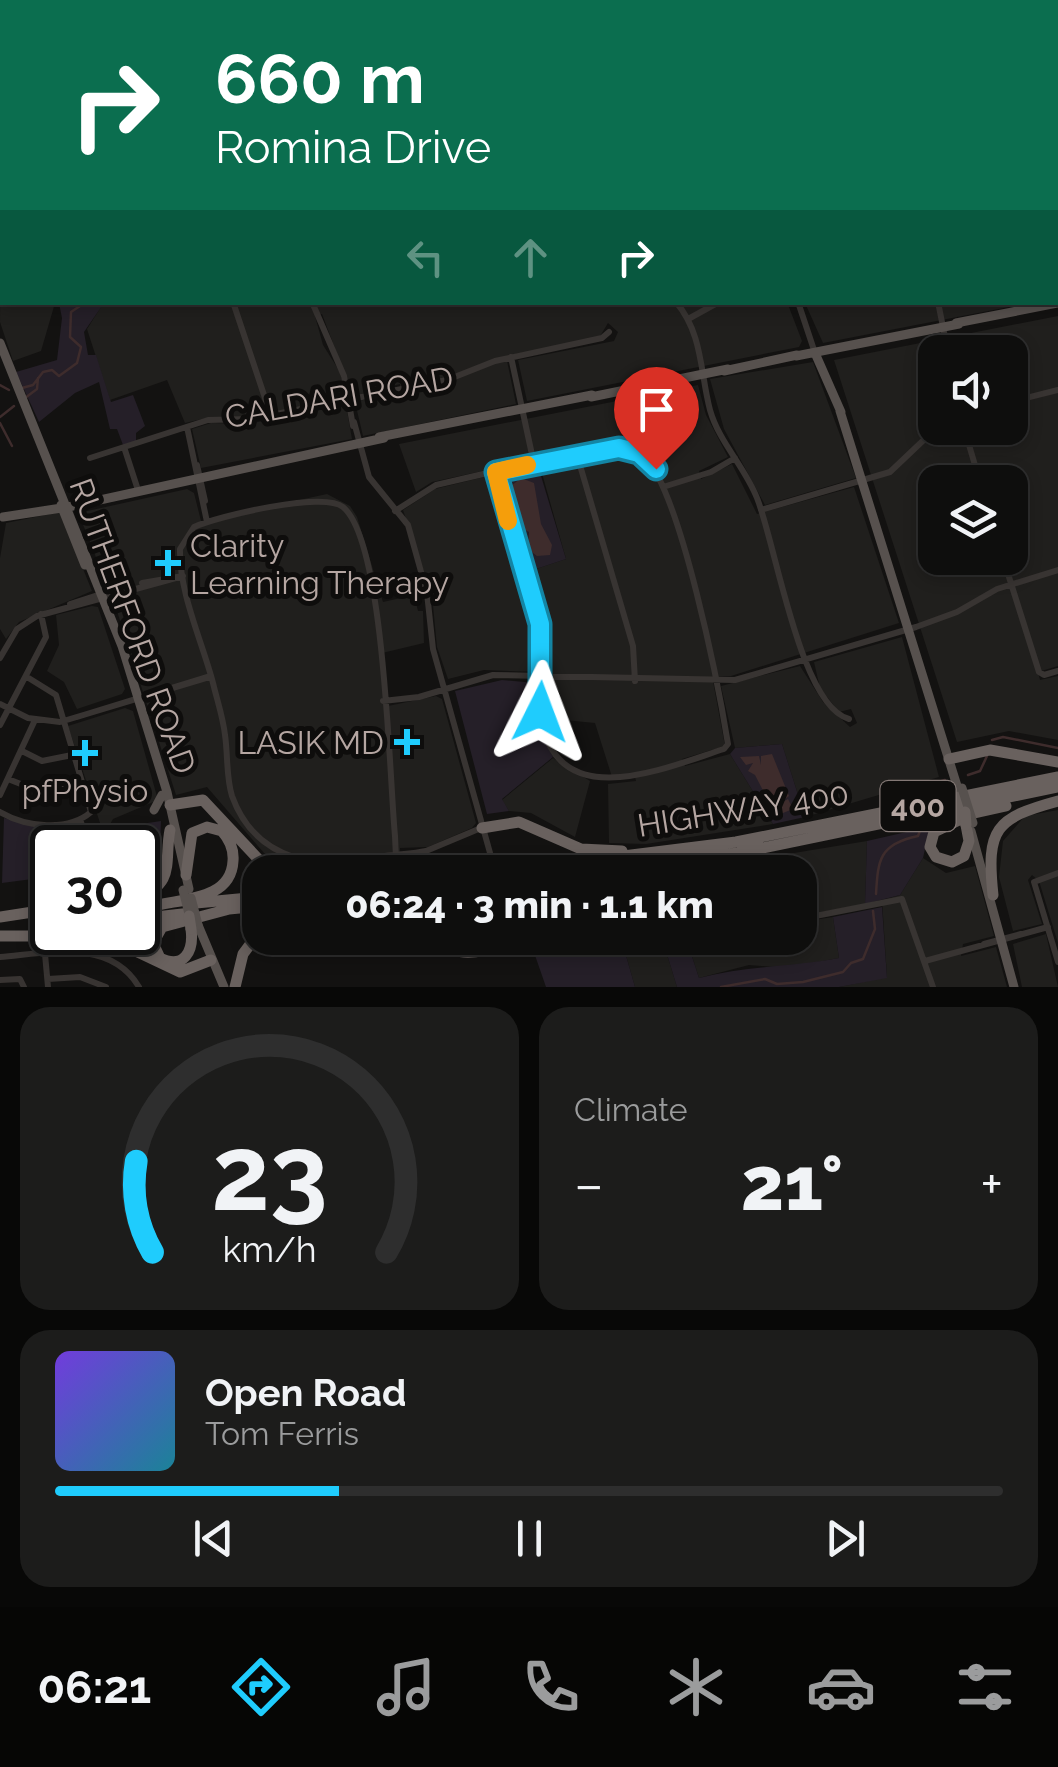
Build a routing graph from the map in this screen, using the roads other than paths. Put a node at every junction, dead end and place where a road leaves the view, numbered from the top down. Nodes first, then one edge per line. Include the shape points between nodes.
1 (234, 305) edge
2 (313, 305) edge
3 (679, 305) edge
4 (714, 305) edge
5 (799, 305) edge
6 (939, 305) edge
7 (1056, 306) edge
8 (690, 318) junction
9 (944, 327) junction
10 (609, 332) dead end
11 (945, 335) edge
12 (0, 343) edge
13 (817, 352) junction
14 (511, 357) junction
15 (0, 360) edge
16 (704, 374) junction
17 (1058, 390) edge
18 (1028, 398) edge
19 (350, 400) junction
20 (522, 409) junction
21 (270, 416) junction
22 (187, 427) junction
23 (358, 443) junction
24 (919, 445) edge
25 (124, 447) junction
26 (577, 455) junction
27 (90, 458) dead end
28 (735, 458) junction
29 (534, 464) junction
30 (496, 472) junction
31 (198, 477) junction
32 (863, 481) junction
33 (137, 487) junction
34 (663, 487) junction
35 (64, 506) junction
36 (396, 510) junction
37 (760, 510) junction
38 (2, 517) edge
39 (208, 522) junction
40 (1058, 570) edge
41 (1009, 575) edge
42 (183, 576) junction
43 (1012, 584) junction
44 (101, 596) junction
45 (41, 614) junction
46 (909, 626) junction
47 (0, 658) edge
48 (806, 659) junction
49 (1058, 671) edge
50 (211, 676) junction
51 (27, 677) junction
52 (542, 677) junction
53 (634, 681) junction
54 (716, 681) junction
55 (445, 687) junction
56 (136, 699) junction
57 (383, 700) junction
58 (4, 707) edge
59 (849, 719) dead end
60 (35, 720) junction
61 (64, 721) junction
62 (0, 725) edge
63 (22, 751) junction
64 (72, 755) junction
65 (950, 758) junction
66 (1058, 762) edge
67 (1058, 776) edge
68 (8, 779) junction
69 (82, 785) junction
70 (1058, 787) edge
71 (0, 794) edge
72 (1058, 798) edge
73 (163, 805) junction
74 (0, 812) edge
75 (80, 819) junction
76 (969, 819) junction
77 (55, 825) joint
78 (82, 825) edge
79 (170, 830) junction
80 (484, 831) junction
81 (819, 838) junction
82 (676, 850) junction
83 (255, 855) edge
84 (285, 855) edge
85 (396, 855) edge
86 (406, 855) edge
87 (490, 855) edge
88 (625, 855) edge
89 (723, 855) edge
90 (1058, 873) edge
91 (186, 875) junction
92 (160, 883) edge
93 (186, 890) junction
94 (994, 895) junction
95 (242, 899) edge
96 (160, 904) edge
97 (160, 906) edge
98 (242, 907) edge
99 (234, 908) junction
100 (30, 914) edge
101 (160, 916) edge
102 (817, 916) edge
103 (30, 918) edge
104 (0, 920) edge
105 (193, 924) junction
106 (1048, 928) junction
107 (30, 931) edge
108 (0, 934) edge
109 (1002, 939) junction
110 (30, 955) edge
111 (45, 955) edge
112 (99, 955) edge
113 (243, 955) edge
114 (0, 957) edge
115 (209, 961) junction
116 (925, 961) junction
117 (1058, 962) edge
118 (74, 977) junction
119 (0, 980) edge
120 (48, 983) edge
121 (24, 987) edge
122 (74, 987) edge
123 (106, 987) edge
124 (139, 987) edge
125 (221, 987) edge
126 (236, 987) edge
127 (933, 987) edge
128 (1014, 987) edge

1 - 21 street
2 - 19 street
3 - 8 street
4 - 8 street
5 - 13 street
6 - 9 street
7 - 9 main road
8 - 16 street
9 - 11 street
9 - 13 main road
10 - 14 street, CALDARI ROAD
12 - 35 main road, RUTHERFORD ROAD
13 - 16 main road
13 - 32 main road
14 - 19 street, CALDARI ROAD via 466,375
14 - 20 street
15 - 35 main road, RUTHERFORD ROAD
16 - 20 main road
16 - 28 street via 713,418
17 - 18 street
19 - 21 street, CALDARI ROAD
19 - 23 street
20 - 23 main road
20 - 29 street
21 - 22 street, CALDARI ROAD via 214,418
22 - 25 street, CALDARI ROAD
22 - 31 street
23 - 31 main road
23 - 36 street via 364,474
24 - 32 street via 894,469
25 - 27 street, CALDARI ROAD
25 - 33 street
26 - 29 street
26 - 34 street via 619,448 639,453
26 - 53 street via 633,648
28 - 34 street
28 - 37 street
29 - 30 street
30 - 36 street via 436,485
30 - 52 street via 540,624
31 - 33 main road
31 - 35 main road
31 - 39 street
32 - 37 street
32 - 46 main road
33 - 35 main road
34 - 54 street via 716,662
35 - 38 main road
35 - 44 main road, RUTHERFORD ROAD
35 - 44 main road, RUTHERFORD ROAD
36 - 55 street via 427,593
37 - 48 street
39 - 42 street via 182,542
39 - 57 street via 318,499 347,511 378,603
40 - 43 street
41 - 43 street
42 - 44 street
42 - 50 street
43 - 46 street
43 - 49 street via 1038,672
44 - 45 street
44 - 56 main road, RUTHERFORD ROAD
45 - 47 street via 20,625
45 - 51 street via 46,638
46 - 48 street
46 - 65 main road
48 - 54 street
48 - 59 street via 823,700
50 - 56 street
50 - 84 street via 232,796 253,830
51 - 58 street
51 - 61 street via 56,696
52 - 53 street
52 - 54 street via 542,726 554,750 577,770 614,780 726,747
52 - 55 street via 492,675
53 - 54 street
55 - 57 street
55 - 80 street
56 - 61 street
56 - 73 main road, RUTHERFORD ROAD
57 - 85 street
58 - 60 street
58 - 62 street
60 - 61 street
60 - 63 street
61 - 64 street
63 - 64 street via 42,761
63 - 68 street
64 - 69 street
65 - 66 highway via 990,750
65 - 76 main road, bridge
67 - 82 highway, HIGHWAY 400 / 400
68 - 69 street via 42,792
68 - 71 street
69 - 75 street via 90,812
70 - 81 highway, HIGHWAY 400 / 400
72 - 76 highway
72 - 94 highway via 1000,826 990,851
73 - 79 main road, RUTHERFORD ROAD
73 - 83 highway via 203,800
73 - 91 main road, RUTHERFORD ROAD
74 - 77 street via 20,822
75 - 77 street
75 - 78 street
76 - 81 highway
76 - 94 main road
76 - 109 main road
79 - 92 highway via 167,875
79 - 93 main road, RUTHERFORD ROAD
80 - 82 highway via 524,823 582,850
80 - 86 street
80 - 87 street
81 - 89 highway, HIGHWAY 400 / 400
82 - 88 highway, HIGHWAY 400 / 400
90 - 106 street via 1034,882
91 - 93 main road, RUTHERFORD ROAD
91 - 96 highway via 192,833 207,826 222,831 233,852 225,883 208,894
93 - 105 main road, RUTHERFORD ROAD, bridge
94 - 109 main road
95 - 97 highway
98 - 99 highway
99 - 101 highway
99 - 105 highway via 162,928 154,943 160,958 185,958
100 - 104 highway
102 - 116 street via 902,899
103 - 104 highway
105 - 115 main road, RUTHERFORD ROAD
106 - 109 street
106 - 117 street
107 - 108 highway
108 - 115 highway via 86,934 124,944 172,970
109 - 116 street
109 - 128 main road
110 - 114 street
111 - 120 street
112 - 124 street via 130,973
113 - 126 highway
115 - 125 main road, RUTHERFORD ROAD
116 - 127 street
118 - 120 street
118 - 122 street
118 - 123 street
119 - 121 street via 20,978

